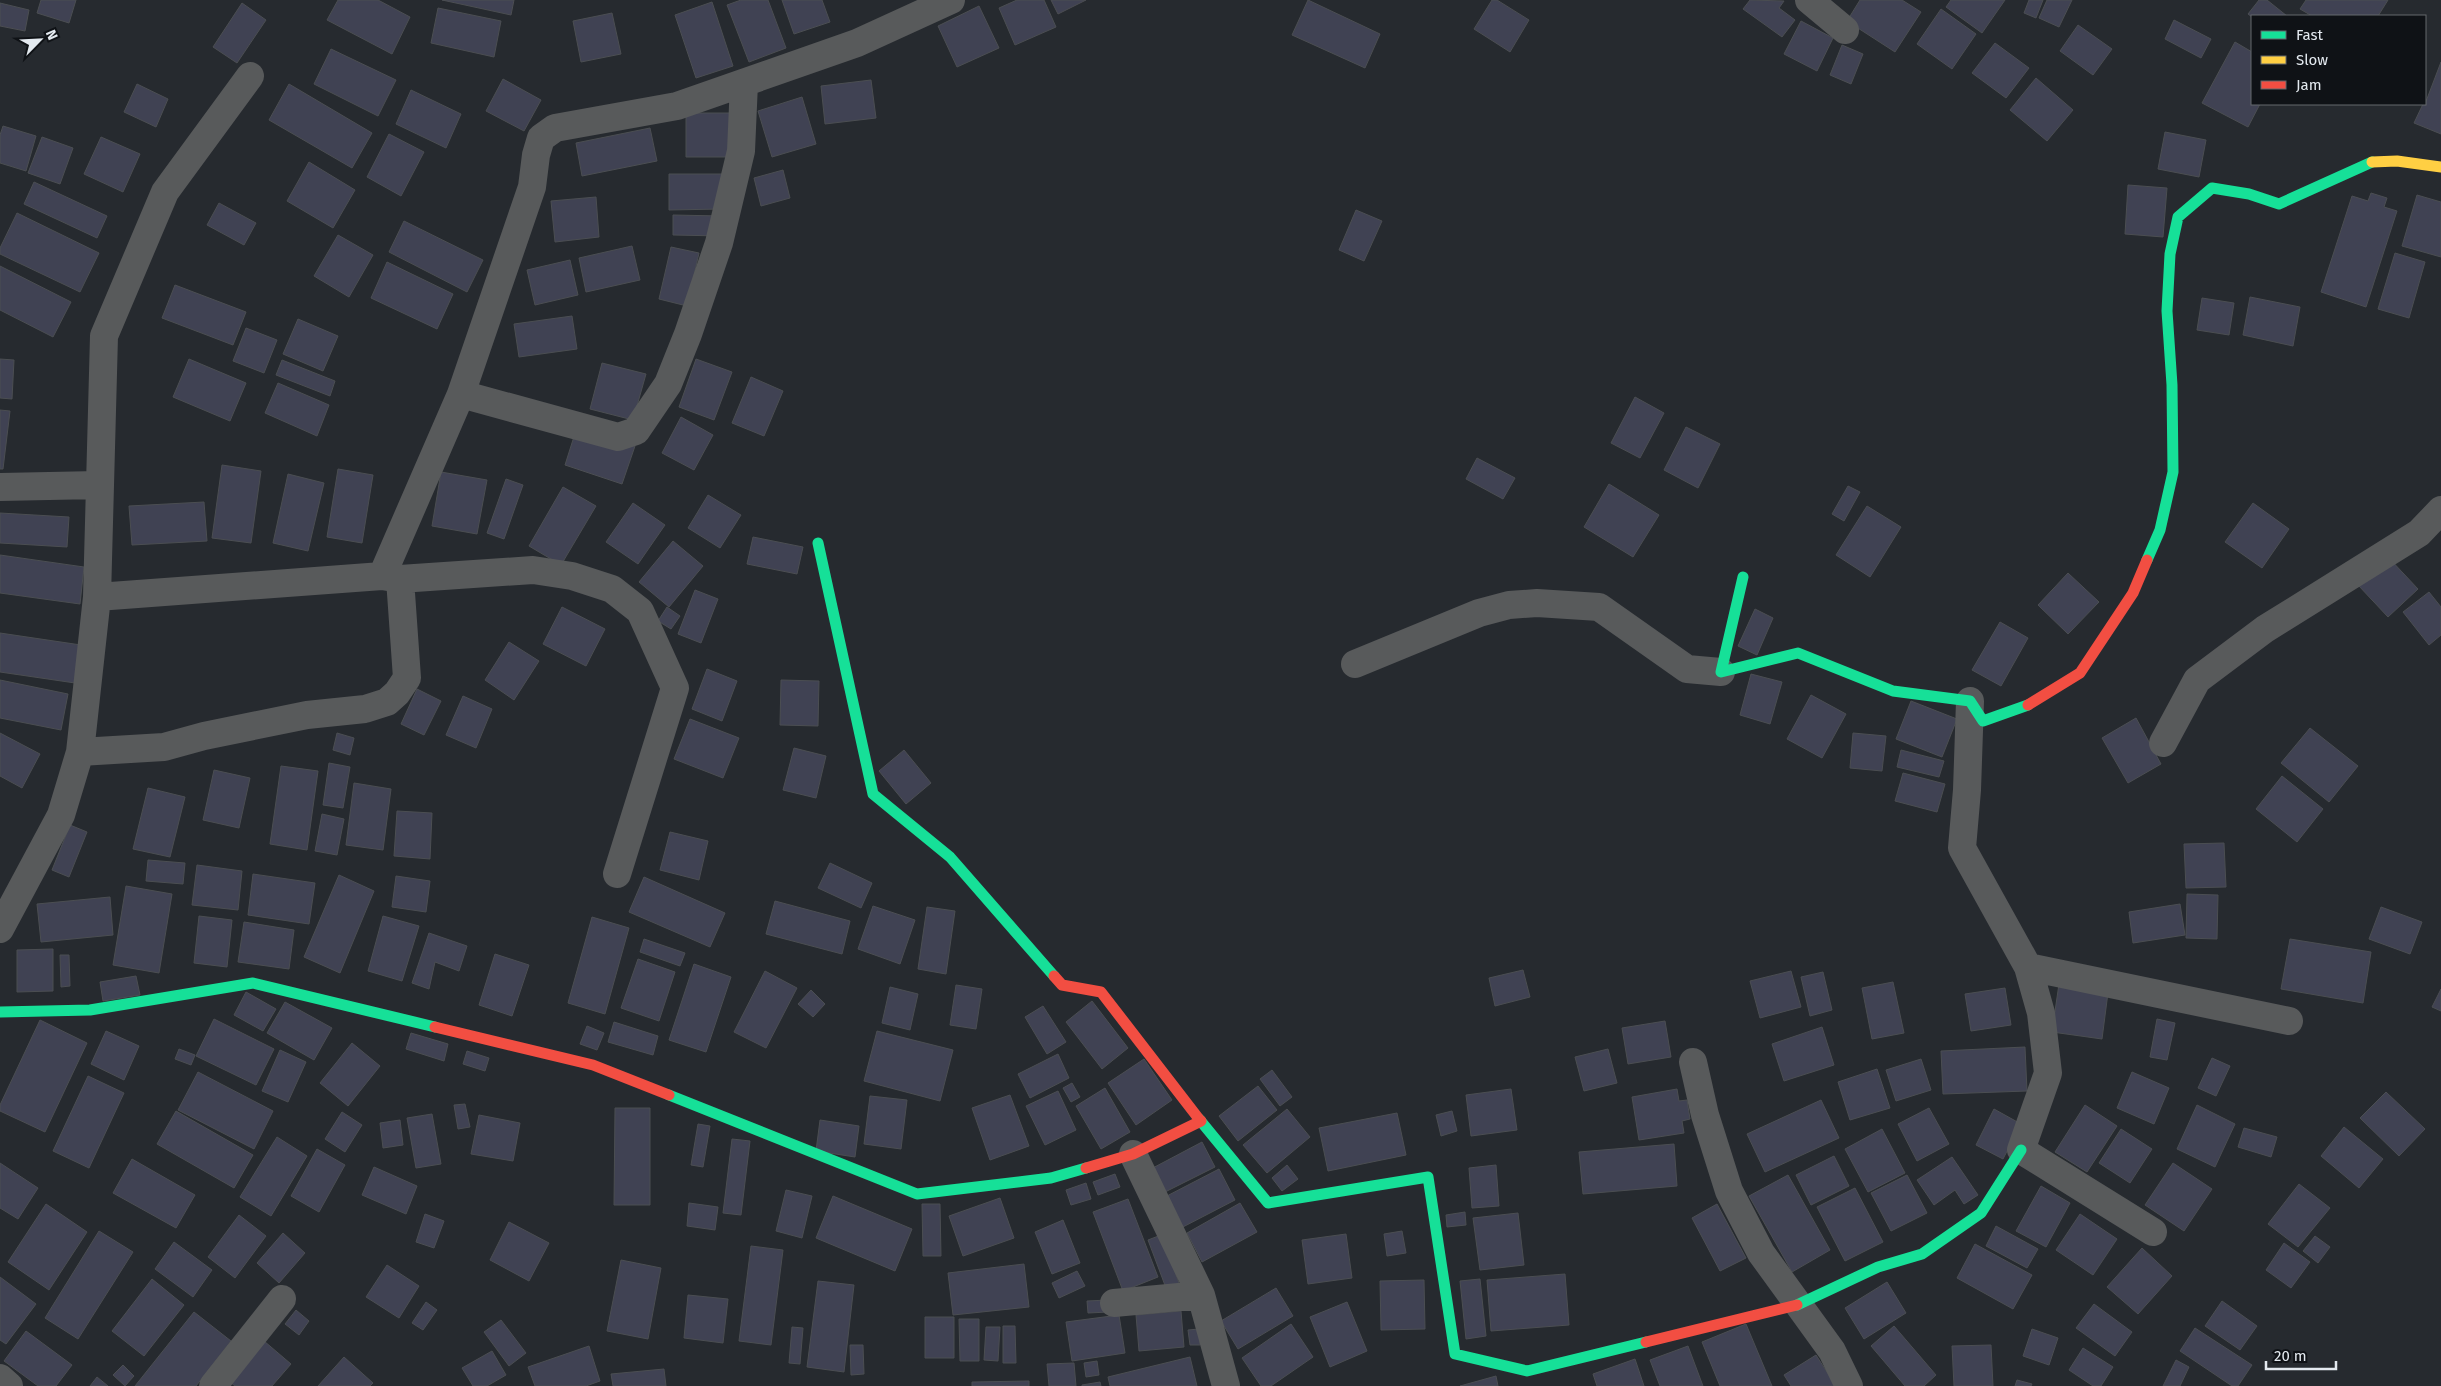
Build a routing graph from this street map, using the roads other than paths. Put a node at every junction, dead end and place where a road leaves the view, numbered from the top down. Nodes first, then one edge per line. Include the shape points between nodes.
1 (952, 0) edge
2 (1809, 0) edge
3 (1845, 30) dead end
4 (250, 76) dead end
5 (744, 83) junction
6 (2441, 167) edge
7 (461, 394) junction
8 (98, 485) junction
9 (0, 486) edge
10 (2441, 510) edge
11 (818, 543) dead end
12 (391, 577) junction
13 (1743, 577) dead end
14 (97, 597) junction
15 (1355, 664) dead end
16 (1721, 672) junction
17 (1970, 701) junction
18 (2162, 742) dead end
19 (80, 752) junction
20 (617, 874) dead end
21 (0, 929) edge
22 (2028, 967) junction
23 (0, 1012) edge
24 (2289, 1021) dead end
25 (1693, 1062) dead end
26 (1201, 1121) junction
27 (2021, 1150) junction
28 (1133, 1154) junction
29 (2153, 1232) dead end
30 (1201, 1295) junction
31 (282, 1299) dead end
32 (1114, 1303) dead end
33 (1800, 1304) junction
34 (0, 1378) edge
35 (1528, 1379) edge
36 (9, 1386) edge
37 (213, 1386) edge
38 (1226, 1386) edge
39 (1849, 1386) edge

1 - 5 street via 856,43
2 - 3 street
4 - 8 street via 165,192 104,336
5 - 7 street via 677,106 555,128 541,138 532,188
5 - 7 street via 741,151 720,243 668,384 636,431 618,437
6 - 17 street via 2396,161 2372,162 2279,204 2249,194 2212,188 2178,217 2170,254 2167,311 2173,472 2160,530 2133,593 2080,672 2030,704 1983,721
7 - 12 street
8 - 9 street
8 - 14 street
10 - 18 street via 2419,533 2265,629 2197,680
11 - 26 street via 873,794 950,857 1062,985 1101,992
12 - 14 street
12 - 19 street via 407,678 398,693 387,702 365,709 307,715 164,747
12 - 20 street via 533,570 572,576 612,589 640,611 675,688
13 - 16 street
14 - 19 street
15 - 16 street via 1479,613 1509,605 1537,603 1599,607 1687,669
16 - 17 street via 1798,654 1893,691
17 - 22 street via 1962,848
19 - 21 street via 61,816
22 - 24 street
22 - 27 street via 2041,1013 2048,1073
23 - 28 street via 90,1010 252,983 593,1065 917,1194 1051,1178
25 - 33 street via 1729,1191 1761,1253
26 - 28 street
26 - 35 street via 1268,1203 1428,1177 1455,1354
27 - 29 street
27 - 33 street via 1981,1213 1922,1254 1878,1267
28 - 30 street
30 - 32 street
30 - 38 street
31 - 37 street
33 - 35 street
33 - 39 street via 1832,1351
34 - 36 street

